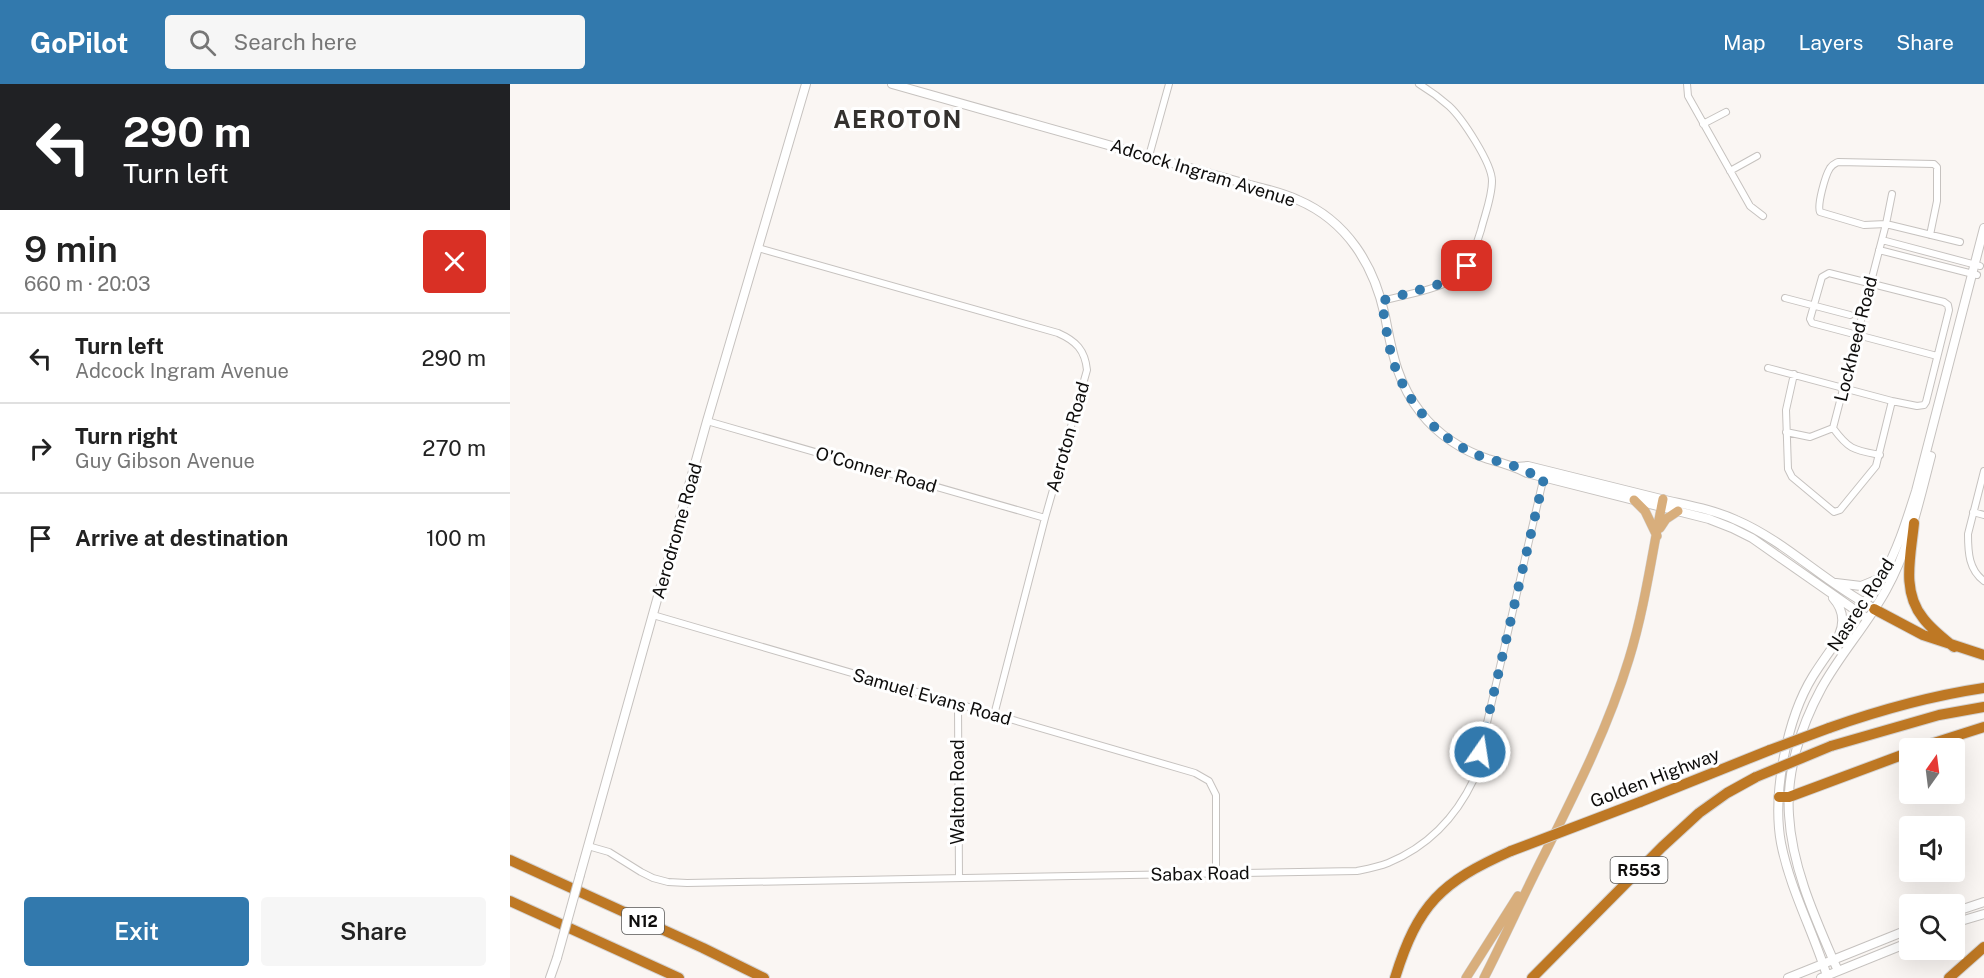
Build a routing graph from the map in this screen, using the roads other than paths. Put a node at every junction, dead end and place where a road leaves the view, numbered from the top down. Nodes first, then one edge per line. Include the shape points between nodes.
1 (806, 84) edge
2 (892, 84) edge
3 (1169, 84) edge
4 (1419, 84) edge
5 (1687, 84) edge
6 (1726, 112) dead end
7 (1703, 124) junction
8 (1149, 156) junction
9 (1757, 156) dead end
10 (1730, 171) junction
11 (1892, 194) dead end
12 (1763, 216) dead end
13 (1886, 224) junction
14 (1984, 228) edge
15 (1930, 235) junction
16 (1882, 240) junction
17 (1960, 242) dead end
18 (758, 248) junction
19 (1880, 250) junction
20 (1984, 250) edge
21 (1929, 252) junction
22 (1926, 262) junction
23 (1977, 265) junction
24 (1975, 274) junction
25 (1870, 284) junction
26 (1785, 298) dead end
27 (1381, 301) junction
28 (1814, 306) junction
29 (1850, 315) dead end
30 (1857, 335) junction
31 (1937, 356) junction
32 (1768, 368) dead end
33 (1794, 374) junction
34 (1844, 387) junction
35 (1892, 401) junction
36 (707, 421) junction
37 (1833, 428) junction
38 (1786, 432) junction
39 (1880, 455) junction
40 (1984, 471) edge
41 (1545, 475) junction
42 (1634, 500) junction
43 (1663, 504) junction
44 (1678, 511) junction
45 (1973, 512) junction
46 (1984, 515) edge
47 (1046, 519) junction
48 (1914, 523) junction
49 (1657, 536) junction
50 (1882, 577) junction
51 (1984, 581) edge
52 (1833, 583) junction
53 (1824, 588) junction
54 (1870, 606) junction
55 (1859, 613) junction
56 (653, 615) junction
57 (1868, 619) junction
58 (1834, 647) junction
59 (1954, 647) junction
60 (1984, 655) edge
61 (1984, 688) edge
62 (958, 705) junction
63 (1984, 707) edge
64 (994, 715) junction
65 (1984, 727) edge
66 (1949, 738) edge
67 (1899, 756) edge
68 (1784, 797) junction
69 (588, 846) junction
70 (1544, 854) junction
71 (510, 861) edge
72 (1216, 874) junction
73 (959, 878) junction
74 (510, 901) edge
75 (1984, 902) edge
76 (1965, 908) edge
77 (1984, 914) edge
78 (1965, 920) edge
79 (1899, 933) edge
80 (1824, 935) junction
81 (1815, 944) junction
82 (1899, 946) edge
83 (1984, 948) edge
84 (1848, 954) junction
85 (1834, 960) junction
86 (1823, 964) junction
87 (1804, 971) junction
88 (1838, 971) junction
89 (1953, 976) edge
90 (1824, 977) edge
91 (550, 978) edge
92 (679, 978) edge
93 (764, 978) edge
94 (1395, 978) edge
95 (1466, 978) edge
96 (1484, 978) edge
97 (1532, 978) edge
98 (1788, 978) edge

1 - 18 street, Aerodrome Road
2 - 8 street, Adcock Ingram Avenue
3 - 8 street
4 - 27 street via 1450,108 1479,148 1490,166 1491,196 1472,258 1456,277
5 - 7 street via 1687,93
6 - 7 street
7 - 10 street
8 - 27 street, Adcock Ingram Avenue via 1281,194 1317,210 1337,225 1362,255
9 - 10 street
10 - 12 street via 1750,206
11 - 13 street, Lockheed Road
13 - 15 street
13 - 15 street via 1864,225 1819,211 1834,163 1934,164 1937,201
13 - 16 street, Lockheed Road
14 - 23 street, Nasrec Road
15 - 17 street
16 - 19 street, Lockheed Road
16 - 21 street
18 - 36 street, Aerodrome Road
18 - 47 street, Aeroton Road via 1058,333 1076,343 1086,357 1087,370
19 - 22 street
19 - 25 street, Lockheed Road
20 - 23 street, Nasrec Road
21 - 22 street
21 - 23 street
22 - 24 street
23 - 24 street, Nasrec Road
24 - 48 street, Nasrec Road
24 - 50 street, Nasrec Road via 1916,490
25 - 28 street via 1826,274
25 - 30 street, Lockheed Road
25 - 31 street via 1948,305
26 - 28 street
27 - 41 street, Adcock Ingram Avenue via 1394,364 1422,416 1456,444 1480,456 1516,467 1528,466
28 - 29 street
28 - 30 street via 1812,323
30 - 31 street
30 - 34 street, Lockheed Road
31 - 35 street via 1924,405
32 - 33 street
33 - 34 street
33 - 38 street via 1786,410
34 - 35 street
34 - 37 street, Lockheed Road
35 - 39 street
36 - 47 street, O'Conner Road
36 - 56 street, Aerodrome Road
37 - 38 street via 1809,437
37 - 39 street via 1848,446
38 - 39 street via 1790,473 1834,512 1857,492
40 - 45 street
41 - 42 street, Adcock Ingram Avenue
41 - 43 street, Adcock Ingram Avenue
41 - 72 street, Sabax Road via 1476,774 1449,819 1436,833 1387,864 1357,871
42 - 43 street, Adcock Ingram Avenue
42 - 49 main road via 1645,511
43 - 44 street, Adcock Ingram Avenue
43 - 49 main road
43 - 52 street, Adcock Ingram Avenue via 1736,519
44 - 49 main road via 1666,519
44 - 53 street, Adcock Ingram Avenue via 1709,519 1752,538
45 - 46 street
45 - 51 street via 1968,534 1971,566
47 - 64 street, Aeroton Road
48 - 54 street, Nasrec Road via 1894,574
48 - 59 highway via 1911,599 1930,627
49 - 70 main road via 1629,660 1586,771
50 - 52 street via 1861,586
50 - 54 street, Nasrec Road
52 - 54 street, Adcock Ingram Avenue
53 - 55 street, Adcock Ingram Avenue
53 - 58 street via 1842,615
54 - 55 street, Nasrec Road
54 - 57 street, Nasrec Road
54 - 59 highway
55 - 57 street, Adcock Ingram Avenue
55 - 58 street, Nasrec Road
56 - 62 street, Samuel Evans Road
56 - 69 street, Aerodrome Road
57 - 68 street, Nasrec Road via 1821,688 1795,754
58 - 68 street, Nasrec Road via 1812,677 1788,736 1783,761
59 - 60 highway
61 - 94 highway, Golden Highway, bridge via 1896,706 1829,728 1511,851 1465,873 1437,896 1416,925
62 - 64 street, Samuel Evans Road
62 - 73 street, Walton Road
63 - 97 highway, R553, bridge via 1939,715 1831,746 1756,777 1727,794 1662,847
64 - 72 street, Samuel Evans Road via 1196,773 1209,781 1216,795
65 - 66 highway
67 - 68 highway
68 - 80 street, Nasrec Road via 1791,841
68 - 81 street, Nasrec Road via 1781,841
69 - 73 street, Sabax Road via 609,852 641,872 668,882
69 - 91 street, Aerodrome Road, bridge
70 - 95 main road
70 - 96 main road
71 - 93 highway, N12
72 - 73 street, Sabax Road
74 - 92 highway, N12
75 - 76 street
77 - 78 street
79 - 84 street
80 - 84 street via 1837,951
80 - 85 street, Nasrec Road
81 - 86 street, Nasrec Road
81 - 87 street via 1814,960
82 - 88 street
83 - 89 highway
84 - 85 street
85 - 86 street
85 - 88 street, Nasrec Road
86 - 87 street
86 - 90 street, Nasrec Road
87 - 98 street
88 - 90 street

